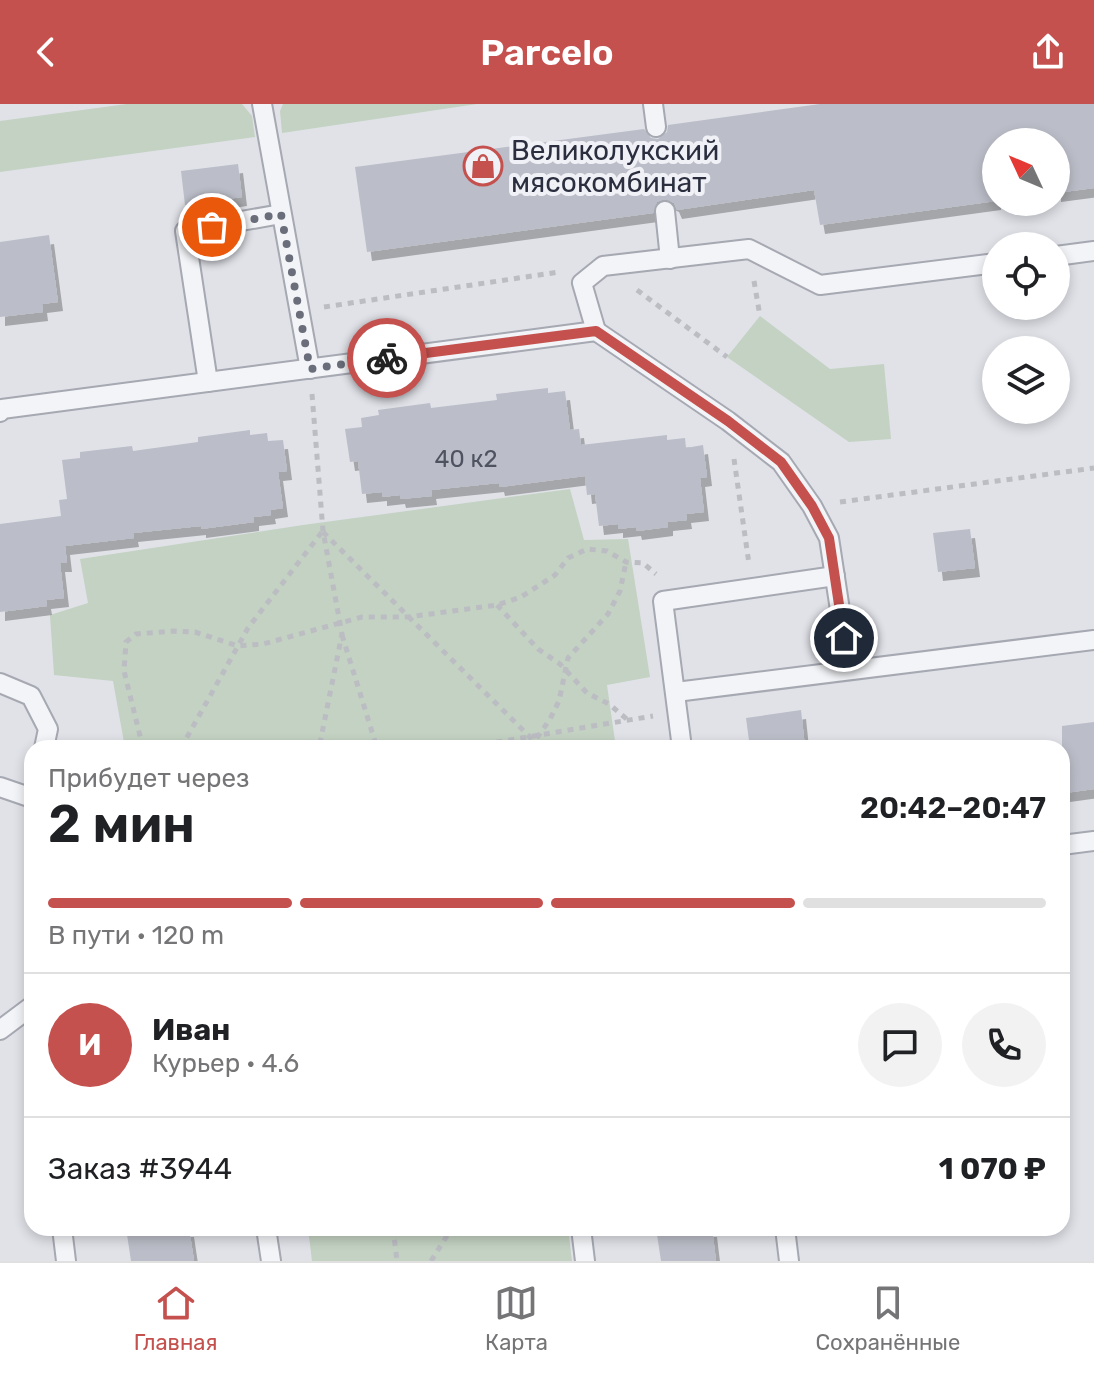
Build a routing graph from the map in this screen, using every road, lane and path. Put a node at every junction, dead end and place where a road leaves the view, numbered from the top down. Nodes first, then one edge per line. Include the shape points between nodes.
1 (262, 104) edge
2 (653, 104) edge
3 (656, 127) dead end
4 (665, 211) dead end
5 (281, 214) junction
6 (1094, 251) edge
7 (1070, 254) edge
8 (670, 259) junction
9 (982, 265) edge
10 (603, 266) junction
11 (299, 311) junction
12 (596, 331) junction
13 (727, 357) dead end
14 (310, 369) junction
15 (208, 382) junction
16 (1, 410) edge
17 (728, 421) junction
18 (1094, 468) edge
19 (812, 506) junction
20 (323, 531) junction
21 (626, 562) junction
22 (835, 576) junction
23 (660, 577) dead end
24 (752, 588) junction
25 (497, 605) junction
26 (408, 617) junction
27 (340, 623) junction
28 (342, 634) junction
29 (1094, 640) edge
30 (238, 646) junction
31 (565, 669) junction
32 (849, 669) junction
33 (0, 683) edge
34 (676, 692) junction
35 (678, 712) junction
36 (629, 721) junction
37 (538, 735) junction
38 (529, 736) junction
39 (46, 740) edge
40 (141, 740) edge
41 (185, 740) edge
42 (321, 740) edge
43 (375, 740) edge
44 (506, 740) edge
45 (531, 740) edge
46 (536, 740) edge
47 (681, 740) edge
48 (0, 787) edge
49 (24, 795) edge
50 (1094, 841) edge
51 (1070, 844) edge
52 (24, 1012) edge
53 (0, 1030) edge
54 (63, 1236) edge
55 (267, 1236) edge
56 (394, 1236) edge
57 (447, 1236) edge
58 (582, 1236) edge
59 (786, 1236) edge
60 (66, 1261) edge
61 (271, 1261) edge
62 (397, 1261) edge
63 (431, 1261) edge
64 (585, 1261) edge
65 (789, 1261) edge

1 - 5 lane
2 - 3 lane
4 - 8 lane
5 - 11 lane
5 - 15 lane via 185,231
6 - 7 lane
8 - 9 lane via 749,249 820,285
8 - 10 lane
10 - 11 path
10 - 12 lane via 582,283
10 - 13 path
11 - 14 lane
12 - 14 lane
12 - 17 lane
14 - 15 lane
14 - 20 path
15 - 16 lane
17 - 19 lane via 781,462
17 - 24 path
18 - 19 path
19 - 22 lane via 829,538
20 - 26 path
20 - 27 path
20 - 30 path
21 - 23 path via 643,563
21 - 25 path via 607,551 587,549 521,597
21 - 31 path via 608,614 573,650
22 - 24 lane
22 - 32 lane
24 - 34 lane via 663,601
25 - 26 path
25 - 31 path
26 - 27 path via 362,617
26 - 38 path
27 - 28 path
27 - 30 path
28 - 42 path
28 - 43 path
29 - 32 lane
30 - 40 path via 173,631 136,634 126,642 124,671
30 - 41 path
31 - 36 path via 587,693
31 - 37 path via 559,701
32 - 34 lane
33 - 39 lane via 31,696 48,729
34 - 35 lane
35 - 36 path
35 - 47 lane
36 - 37 path
37 - 38 path
37 - 46 path
38 - 44 path
38 - 45 path
48 - 49 lane
50 - 51 lane
52 - 53 lane
54 - 60 lane
55 - 61 lane
56 - 62 path
57 - 63 path
58 - 64 lane
59 - 65 lane

